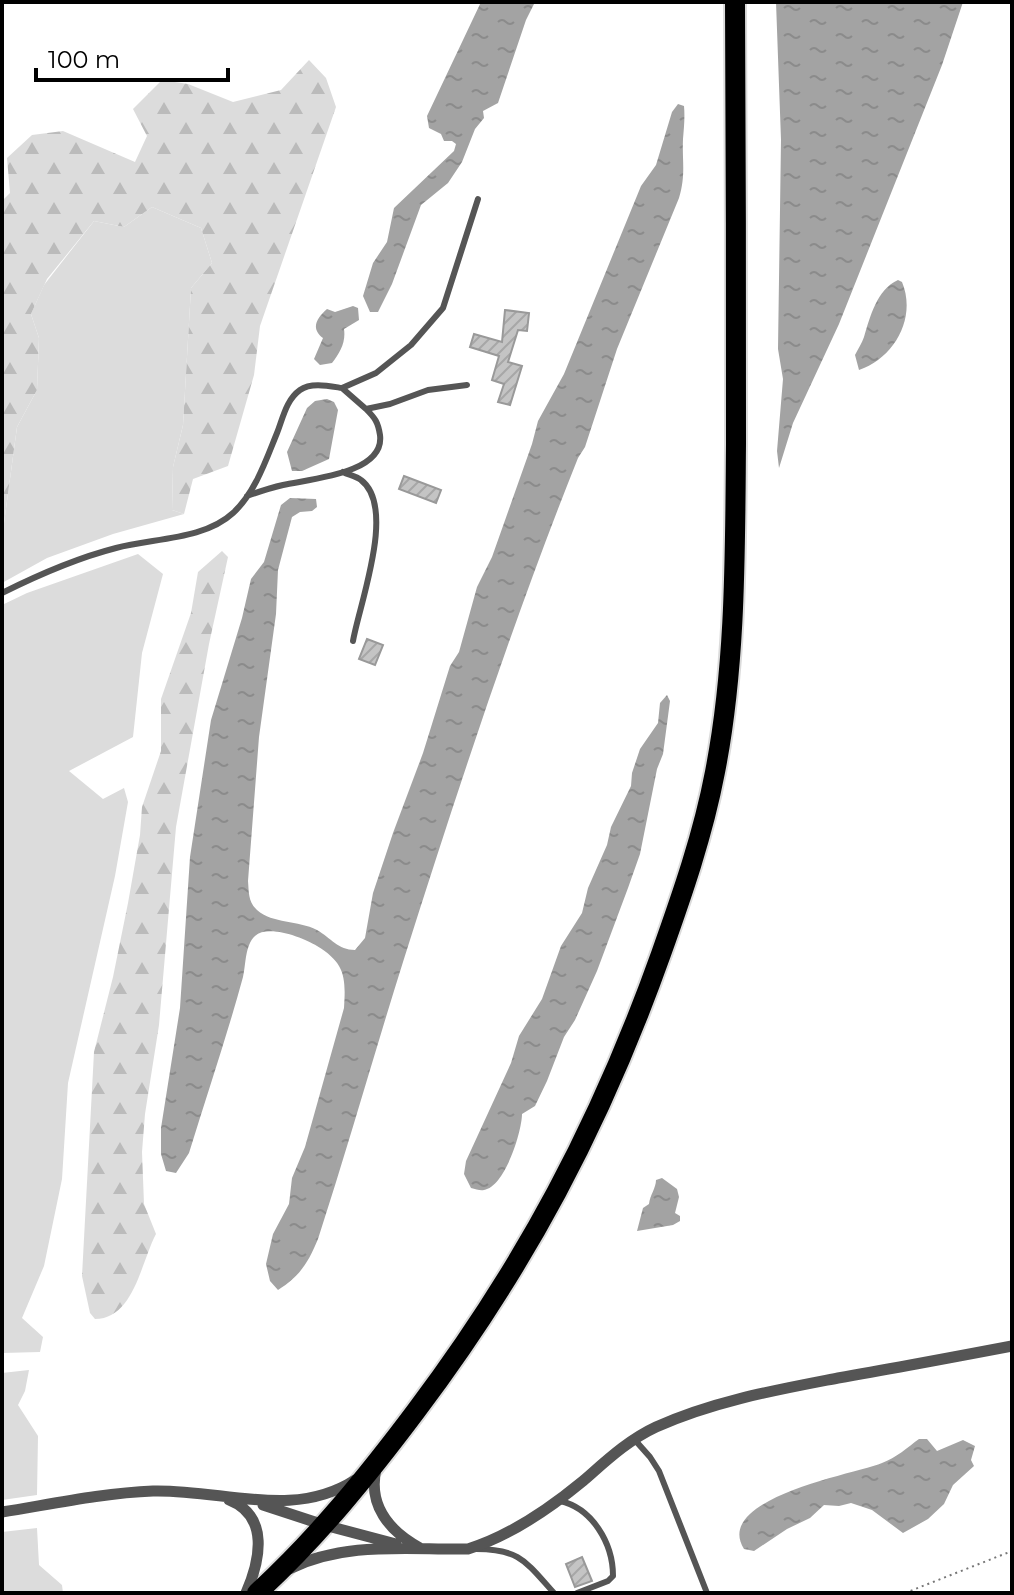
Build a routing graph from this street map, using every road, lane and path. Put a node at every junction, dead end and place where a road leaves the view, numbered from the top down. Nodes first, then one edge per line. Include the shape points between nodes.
1 (735, 2) edge
2 (478, 199) dead end
3 (467, 385) dead end
4 (342, 388) junction
5 (366, 409) junction
6 (343, 472) junction
7 (247, 496) junction
8 (2, 593) edge
9 (353, 641) dead end
10 (1012, 1346) edge
11 (634, 1439) junction
12 (378, 1462) junction
13 (210, 1493) junction
14 (244, 1499) junction
15 (558, 1501) junction
16 (2, 1512) edge
17 (324, 1525) junction
18 (468, 1549) junction
19 (424, 1550) junction
20 (1012, 1551) edge
21 (275, 1577) junction
22 (246, 1593) edge
23 (257, 1593) edge
24 (554, 1593) edge
25 (577, 1593) edge
26 (707, 1593) edge
27 (905, 1593) edge

1 - 12 highway via 733,598 718,755 704,820 650,985 580,1151 523,1256
2 - 4 lane via 443,308 411,345 376,373
3 - 5 lane via 428,390
4 - 5 lane
4 - 7 lane via 308,386 288,402
5 - 6 lane via 378,421 381,442 369,460
6 - 7 lane
6 - 9 lane via 366,486 375,514 370,576
7 - 8 lane via 223,521 204,530 115,548
10 - 11 street via 736,1399
11 - 15 street
11 - 26 lane via 659,1471
12 - 14 street via 348,1485 319,1497
12 - 17 highway
12 - 19 street via 374,1490 382,1514 389,1526
13 - 14 street
13 - 16 street via 126,1493
13 - 22 street via 238,1504 256,1524 258,1557
14 - 17 street
15 - 18 street
15 - 25 lane via 576,1504 595,1522 613,1567 608,1581
17 - 19 street
17 - 21 highway
18 - 19 street
18 - 24 lane via 516,1554
19 - 21 street via 353,1550 301,1563
20 - 27 path
21 - 23 highway

